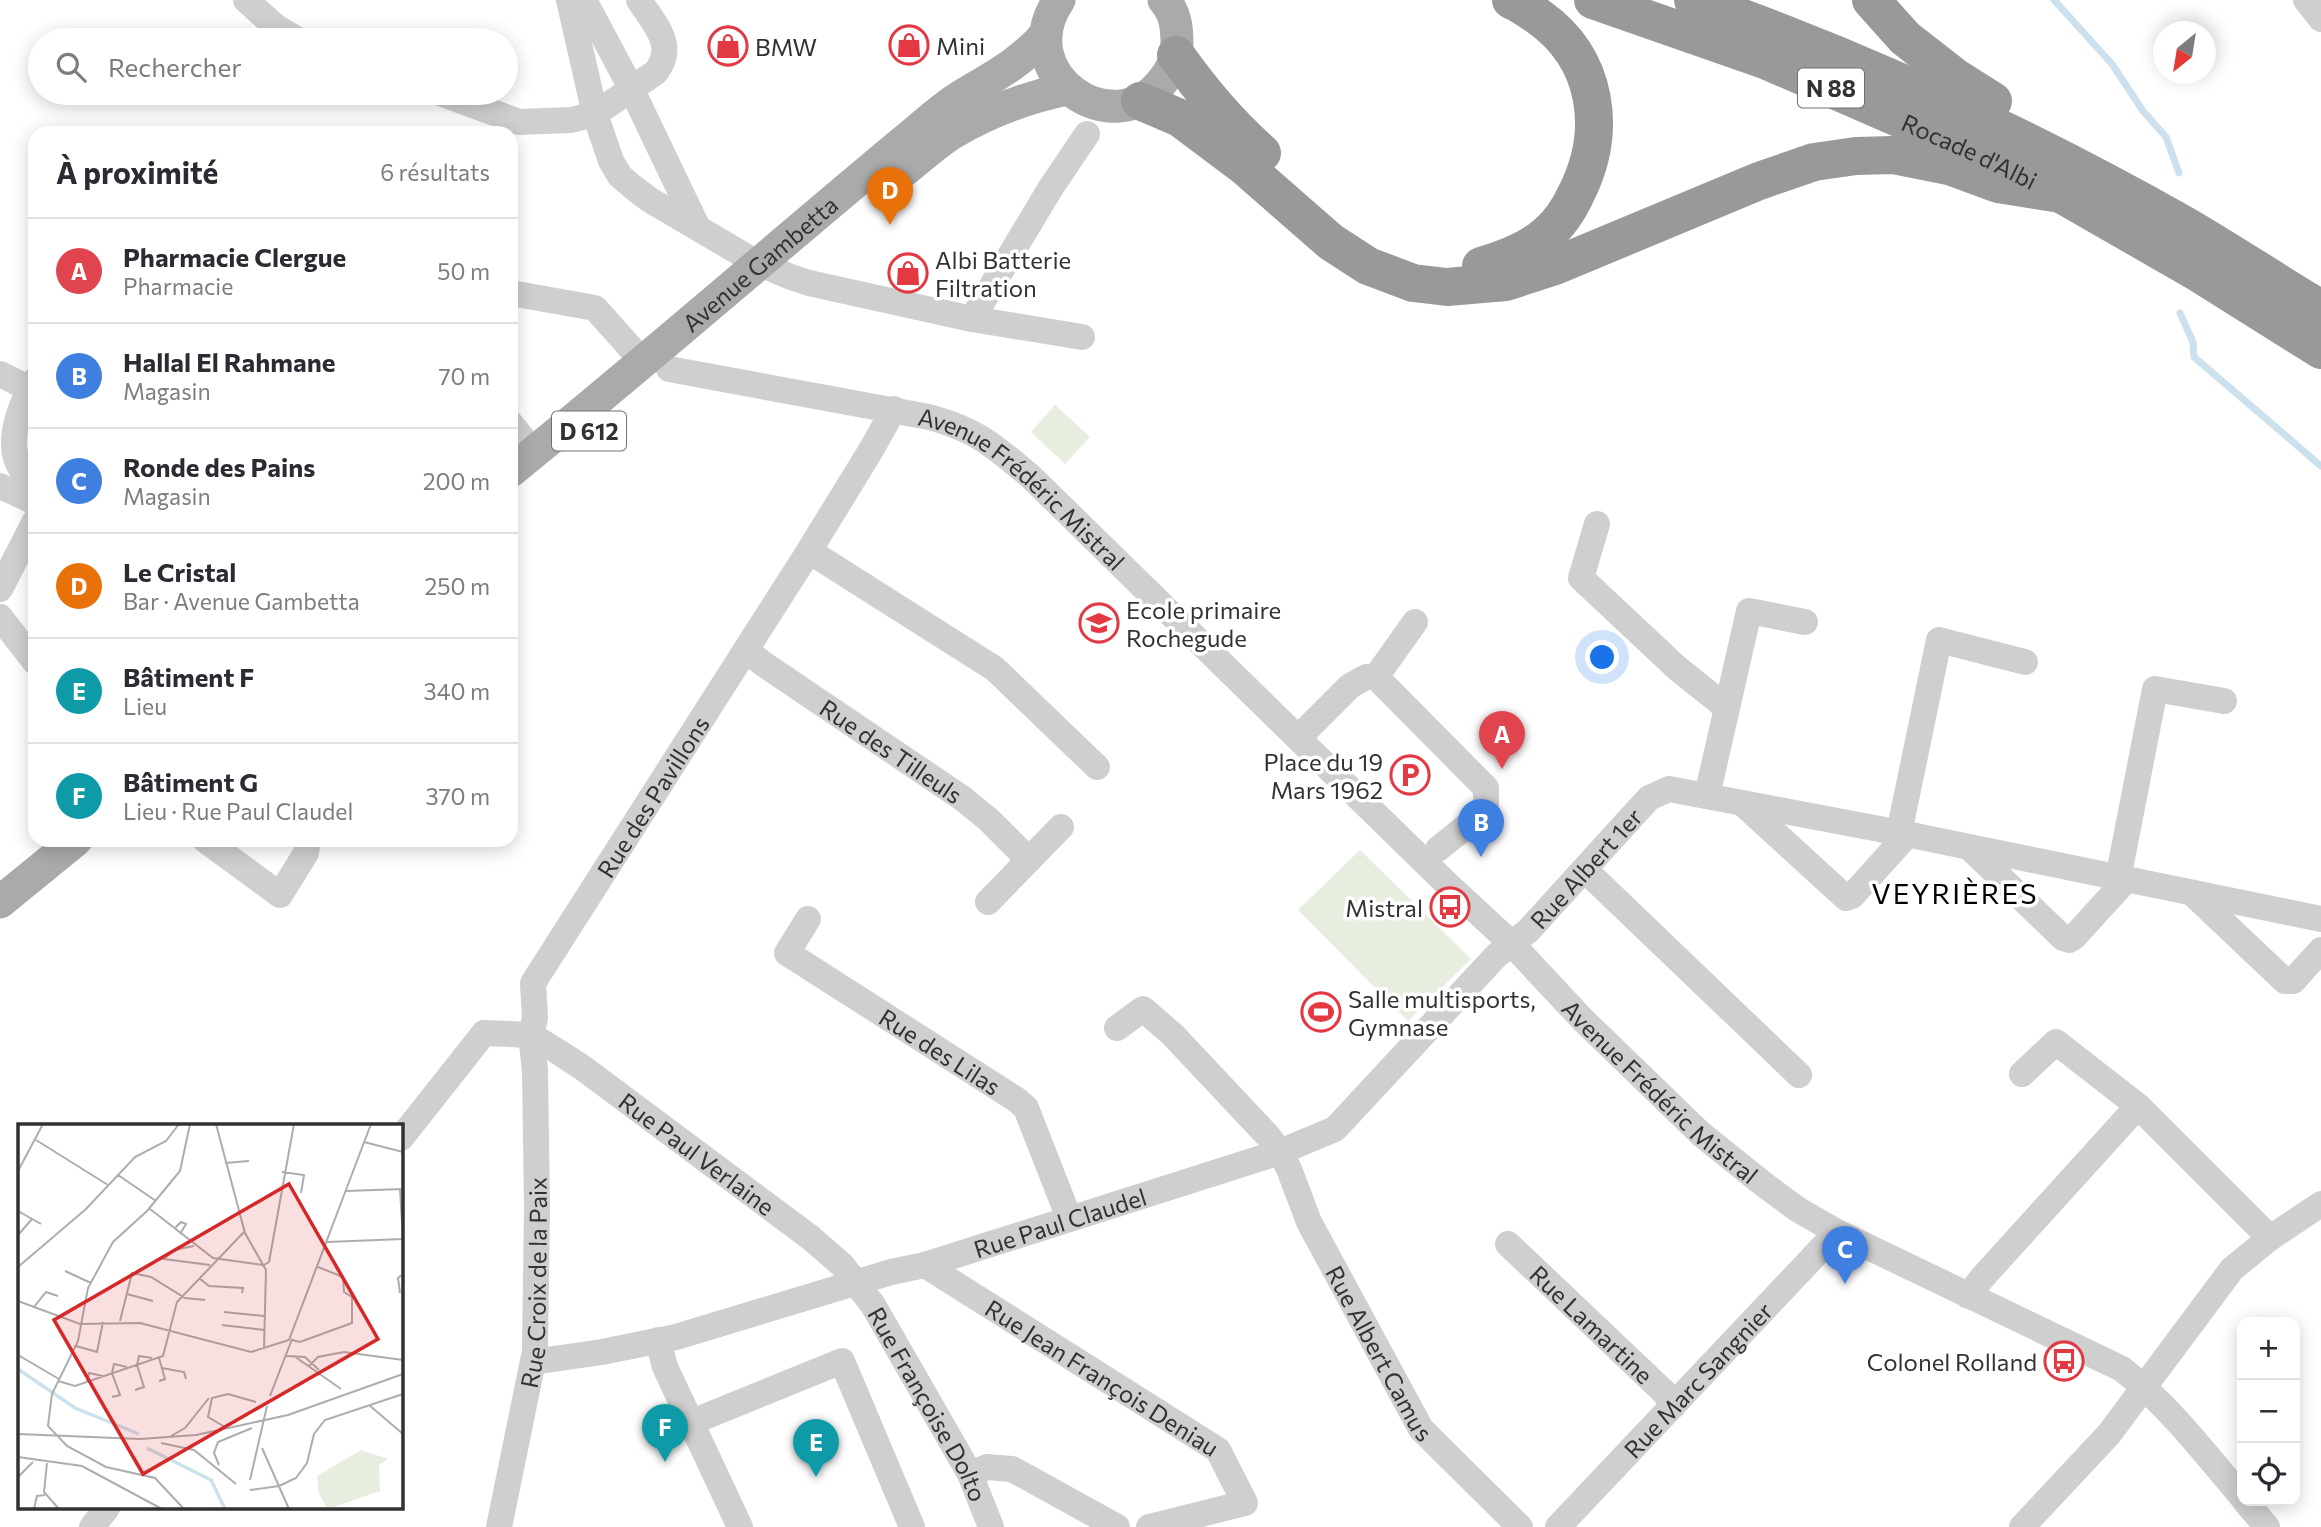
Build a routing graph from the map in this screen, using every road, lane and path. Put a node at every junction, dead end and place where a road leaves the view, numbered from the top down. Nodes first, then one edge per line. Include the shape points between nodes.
1 (246, 0) edge
2 (569, 0) edge
3 (584, 0) edge
4 (639, 0) edge
5 (1059, 0) edge
6 (1511, 0) edge
7 (1593, 0) edge
8 (1693, 0) edge
9 (1871, 0) edge
10 (2306, 0) edge
11 (1167, 2) edge
12 (2321, 19) edge
13 (278, 28) edge
14 (1045, 35) junction
15 (1176, 55) junction
16 (631, 88) junction
17 (1067, 89) junction
18 (1140, 101) junction
19 (473, 105) edge
20 (594, 114) junction
21 (1087, 134) dead end
22 (2058, 156) junction
23 (2062, 194) junction
24 (697, 226) junction
25 (767, 267) junction
26 (518, 294) edge
27 (2321, 309) edge
28 (972, 319) junction
29 (1082, 337) dead end
30 (2321, 351) edge
31 (657, 365) junction
32 (0, 374) edge
33 (28, 384) edge
34 (28, 392) edge
35 (894, 409) junction
36 (523, 461) edge
37 (518, 479) edge
38 (17, 480) edge
39 (518, 489) edge
40 (1597, 524) dead end
41 (28, 535) edge
42 (809, 551) junction
43 (0, 589) edge
44 (0, 617) edge
45 (1415, 622) dead end
46 (1805, 622) dead end
47 (746, 650) junction
48 (28, 653) edge
49 (2025, 662) dead end
50 (1376, 677) junction
51 (2224, 701) dead end
52 (1727, 708) junction
53 (1298, 738) junction
54 (1097, 767) dead end
55 (1707, 796) junction
56 (1742, 802) junction
57 (1061, 827) dead end
58 (1903, 834) junction
59 (67, 847) edge
60 (215, 847) edge
61 (306, 847) edge
62 (1970, 848) junction
63 (1438, 849) dead end
64 (1029, 860) junction
65 (1585, 870) junction
66 (2122, 880) junction
67 (2192, 893) junction
68 (0, 902) edge
69 (988, 902) dead end
70 (808, 919) dead end
71 (2321, 919) edge
72 (1512, 944) junction
73 (2321, 950) edge
74 (1117, 1028) dead end
75 (531, 1035) junction
76 (2022, 1074) dead end
77 (1799, 1075) dead end
78 (2138, 1106) junction
79 (402, 1137) edge
80 (1280, 1152) junction
81 (2321, 1203) edge
82 (1069, 1218) junction
83 (1837, 1232) junction
84 (2270, 1238) junction
85 (1508, 1244) dead end
86 (925, 1265) junction
87 (857, 1283) junction
88 (1968, 1296) junction
89 (659, 1340) junction
90 (533, 1362) junction
91 (2144, 1387) junction
92 (1673, 1406) junction
93 (692, 1422) junction
94 (970, 1474) junction
95 (2237, 1491) edge
96 (2250, 1506) edge
97 (105, 1510) edge
98 (92, 1527) edge
99 (499, 1527) edge
100 (740, 1527) edge
101 (912, 1527) edge
102 (991, 1527) edge
103 (1117, 1527) edge
104 (1149, 1527) edge
105 (1520, 1527) edge
106 (1558, 1527) edge
107 (2022, 1527) edge
108 (2267, 1527) edge

1 - 13 street
2 - 20 street
3 - 16 street
4 - 16 street via 667,53 656,72
5 - 14 main road
6 - 15 highway via 1555,29 1581,63 1591,92 1594,144 1571,205 1549,233 1519,253 1482,266 1434,266 1388,252 1349,227 1224,118
7 - 23 highway, Rocade d'Albi / N 88 via 1765,60
8 - 22 highway, Rocade d'Albi / N 88 via 1842,55
9 - 22 highway via 1905,38 1955,77 2033,126
10 - 12 street
11 - 15 main road via 1177,26
14 - 17 main road via 1053,71
14 - 25 main road, Avenue Gambetta / D 612 via 1014,65 959,98 908,138
15 - 18 main road via 1157,89
16 - 20 street
16 - 24 street
17 - 18 main road via 1106,106
17 - 25 main road, Avenue Gambetta / D 612 via 1031,96 952,134
18 - 23 highway via 1180,118 1244,166 1331,242 1368,266 1447,288 1506,282 1555,266 1814,162 1894,155 1949,166 1997,184
19 - 20 street via 519,122
20 - 24 street via 620,176 650,200
21 - 28 street
22 - 27 highway, Rocade d'Albi / N 88
23 - 30 highway, Rocade d'Albi / N 88
24 - 25 street
25 - 28 street via 809,283
25 - 31 main road, D 612
26 - 31 street via 595,308
28 - 29 street
31 - 35 street, Avenue Frédéric Mistral
31 - 36 main road, D 612
31 - 37 main road, D 612
31 - 39 main road, D 612 via 658,375
32 - 33 street
34 - 38 street via 12,421 7,447
35 - 42 street, Rue des Pavillons
35 - 53 street, Avenue Frédéric Mistral via 958,424 995,446
40 - 52 street via 1581,578
41 - 43 street
42 - 47 street, Rue des Pavillons
42 - 54 street via 995,669
44 - 48 street
45 - 50 street
46 - 52 street via 1749,611
47 - 64 street, Rue des Tilleuls via 962,797
47 - 75 street, Rue des Pavillons via 533,983
49 - 58 street via 1939,640
50 - 53 street via 1350,686
50 - 63 street via 1486,788 1486,806
51 - 66 street via 2155,689
52 - 55 street
53 - 72 street, Avenue Frédéric Mistral
55 - 56 street, Rue Albert 1er
55 - 65 street, Rue Albert 1er via 1668,789 1649,798
56 - 58 street, Rue Albert 1er
56 - 58 street via 1846,898 1853,896
57 - 64 street
58 - 62 street, Rue Albert 1er
59 - 68 main road
60 - 61 street via 280,895
62 - 66 street, Rue Albert 1er
62 - 66 street via 2069,940
64 - 69 street
65 - 72 street, Rue Albert 1er
65 - 77 street
66 - 67 street, Rue Albert 1er
67 - 71 street, Rue Albert 1er
67 - 73 street via 2285,981 2293,981
70 - 82 street, Rue des Lilas via 788,953 1026,1108
72 - 80 street, Rue Paul Claudel via 1335,1129
72 - 83 street, Avenue Frédéric Mistral via 1701,1134 1762,1184
74 - 80 street, Rue Albert Camus via 1143,1009 1248,1113
75 - 79 street via 484,1033
75 - 87 street, Rue Paul Verlaine via 583,1068 811,1238
75 - 90 street, Rue Croix de la Paix via 537,1206
76 - 78 street via 2056,1042
78 - 84 street
78 - 88 street
80 - 82 street, Rue Paul Claudel
80 - 105 street, Rue Albert Camus via 1309,1222 1421,1429
81 - 84 street
82 - 86 street, Rue Paul Claudel
83 - 88 street, Avenue Frédéric Mistral
83 - 92 street, Rue Marc Sangnier
84 - 91 street via 2232,1269
85 - 92 street, Rue Lamartine via 1665,1393
86 - 87 street, Rue Paul Claudel
86 - 104 street, Rue Jean François Deniau via 1218,1450 1245,1503
87 - 89 street, Rue Paul Claudel
87 - 94 street, Rue Françoise Dolto
88 - 91 street, Avenue Frédéric Mistral via 2122,1369
89 - 90 street, Rue Paul Claudel
89 - 93 street via 665,1367
90 - 99 street, Rue Croix de la Paix
91 - 95 street, Avenue Frédéric Mistral
91 - 107 street via 2109,1434
92 - 106 street, Rue Marc Sangnier
93 - 100 street
93 - 101 street via 842,1361
94 - 102 street, Rue Françoise Dolto
94 - 103 street via 987,1467 1012,1469
96 - 108 street, Avenue Frédéric Mistral
97 - 98 street

